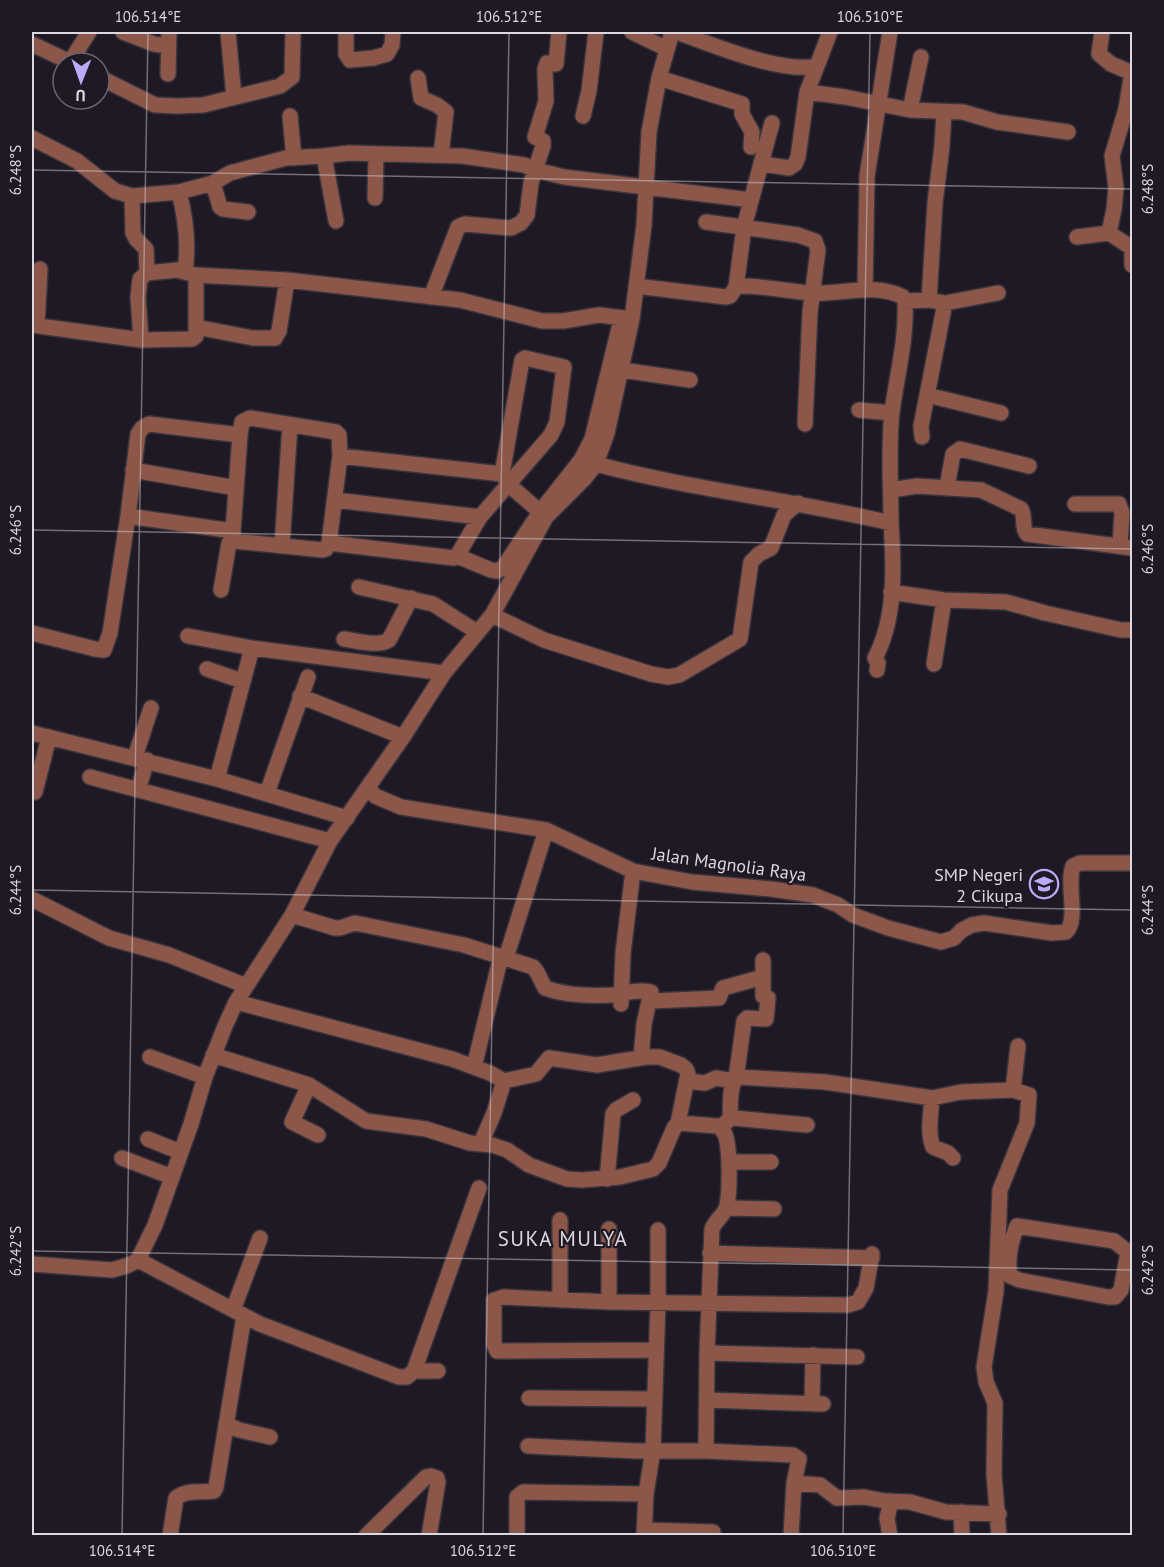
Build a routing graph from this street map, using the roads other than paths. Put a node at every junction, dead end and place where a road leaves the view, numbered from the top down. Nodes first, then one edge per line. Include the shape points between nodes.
1 (88, 32) edge
2 (123, 32) edge
3 (228, 32) edge
4 (293, 32) edge
5 (346, 32) edge
6 (393, 32) edge
7 (559, 32) edge
8 (596, 32) edge
9 (632, 32) edge
10 (674, 32) edge
11 (830, 32) edge
12 (890, 32) edge
13 (1102, 32) edge
14 (168, 39) edge
15 (32, 44) edge
16 (667, 49) junction
17 (78, 51) edge
18 (51, 53) edge
19 (921, 57) dead end
20 (817, 66) junction
21 (1132, 73) edge
22 (168, 74) dead end
23 (418, 78) dead end
24 (659, 78) junction
25 (111, 83) edge
26 (807, 92) junction
27 (234, 97) junction
28 (878, 104) junction
29 (910, 110) junction
30 (944, 112) junction
31 (290, 116) dead end
32 (583, 116) dead end
33 (772, 123) dead end
34 (1068, 132) dead end
35 (32, 138) edge
36 (751, 147) dead end
37 (376, 155) junction
38 (441, 155) junction
39 (324, 156) junction
40 (294, 158) junction
41 (762, 164) junction
42 (536, 170) junction
43 (213, 183) junction
44 (645, 186) junction
45 (179, 192) junction
46 (132, 196) junction
47 (375, 198) dead end
48 (750, 200) junction
49 (248, 212) dead end
50 (336, 221) dead end
51 (706, 222) dead end
52 (744, 227) junction
53 (1109, 233) junction
54 (1077, 237) dead end
55 (1132, 249) edge
56 (1132, 265) edge
57 (40, 269) dead end
58 (147, 273) junction
59 (191, 273) junction
60 (287, 280) junction
61 (636, 286) junction
62 (736, 287) junction
63 (865, 290) junction
64 (813, 293) junction
65 (998, 293) dead end
66 (431, 297) junction
67 (929, 300) junction
68 (904, 301) junction
69 (945, 303) junction
70 (632, 319) junction
71 (34, 325) edge
72 (196, 327) junction
73 (619, 328) dead end
74 (141, 340) junction
75 (622, 370) junction
76 (690, 381) dead end
77 (927, 395) junction
78 (859, 410) dead end
79 (892, 413) junction
80 (1001, 413) dead end
81 (805, 424) dead end
82 (290, 425) junction
83 (240, 435) junction
84 (922, 437) dead end
85 (340, 456) junction
86 (596, 464) junction
87 (1029, 466) dead end
88 (133, 470) junction
89 (505, 479) junction
90 (947, 487) junction
91 (236, 488) junction
92 (891, 490) junction
93 (334, 500) junction
94 (798, 503) junction
95 (1075, 504) dead end
96 (543, 515) junction
97 (128, 516) junction
98 (480, 517) junction
99 (891, 523) junction
100 (233, 535) junction
101 (329, 543) junction
102 (282, 546) junction
103 (1126, 547) edge
104 (457, 556) junction
105 (359, 587) dead end
106 (221, 590) dead end
107 (891, 592) junction
108 (411, 598) junction
109 (944, 600) junction
110 (492, 615) junction
111 (1132, 630) edge
112 (477, 632) junction
113 (32, 633) edge
114 (188, 636) dead end
115 (344, 639) dead end
116 (252, 648) junction
117 (934, 664) dead end
118 (207, 669) dead end
119 (877, 670) dead end
120 (444, 673) junction
121 (308, 677) dead end
122 (242, 681) junction
123 (300, 696) junction
124 (151, 708) dead end
125 (32, 733) edge
126 (49, 737) junction
127 (403, 737) junction
128 (141, 759) junction
129 (90, 777) dead end
130 (217, 779) junction
131 (368, 787) junction
132 (138, 790) junction
133 (35, 792) dead end
134 (267, 793) junction
135 (347, 818) junction
136 (546, 830) junction
137 (330, 841) junction
138 (1132, 863) edge
139 (633, 870) junction
140 (32, 899) edge
141 (292, 915) junction
142 (504, 957) junction
143 (763, 960) dead end
144 (763, 977) junction
145 (246, 986) junction
146 (621, 998) junction
147 (651, 1001) junction
148 (236, 1002) junction
149 (1018, 1046) dead end
150 (213, 1055) junction
151 (150, 1057) dead end
152 (641, 1058) junction
153 (474, 1067) junction
154 (205, 1077) junction
155 (735, 1079) junction
156 (504, 1081) junction
157 (687, 1081) junction
158 (309, 1085) junction
159 (1013, 1090) junction
160 (932, 1098) junction
161 (633, 1100) dead end
162 (678, 1123) junction
163 (725, 1123) junction
164 (807, 1125) dead end
165 (318, 1135) dead end
166 (148, 1139) dead end
167 (481, 1143) junction
168 (180, 1152) junction
169 (122, 1158) dead end
170 (953, 1158) dead end
171 (729, 1162) junction
172 (771, 1162) dead end
173 (172, 1177) junction
174 (607, 1179) junction
175 (479, 1188) dead end
176 (727, 1208) junction
177 (774, 1209) dead end
178 (560, 1220) dead end
179 (609, 1229) dead end
180 (658, 1230) dead end
181 (260, 1238) dead end
182 (1130, 1251) edge
183 (710, 1253) junction
184 (138, 1260) junction
185 (32, 1264) edge
186 (560, 1300) junction
187 (609, 1302) junction
188 (709, 1302) junction
189 (658, 1303) junction
190 (239, 1313) junction
191 (656, 1350) junction
192 (707, 1353) junction
193 (813, 1355) junction
194 (857, 1357) dead end
195 (414, 1371) junction
196 (438, 1371) dead end
197 (529, 1398) dead end
198 (654, 1399) junction
199 (707, 1400) junction
200 (226, 1424) junction
201 (270, 1437) dead end
202 (528, 1446) dead end
203 (653, 1450) junction
204 (706, 1451) junction
205 (794, 1483) junction
206 (646, 1494) junction
207 (891, 1501) junction
208 (961, 1512) junction
209 (999, 1514) junction
210 (713, 1532) dead end
211 (644, 1533) edge
212 (170, 1536) edge
213 (366, 1536) edge
214 (429, 1536) edge
215 (516, 1536) edge
216 (791, 1536) edge
217 (890, 1536) edge
218 (962, 1536) edge
219 (999, 1536) edge

1 - 17 street
2 - 14 street via 154,44
3 - 27 street
4 - 27 street via 292,76 280,86
5 - 6 street via 346,54 356,60 387,54
7 - 42 street via 556,63 547,63 545,69 546,101 534,137 543,141
8 - 32 street
9 - 16 street
10 - 16 street
10 - 20 street via 782,65
11 - 20 street
12 - 28 street
13 - 21 street via 1100,54
14 - 22 street
15 - 18 street
16 - 24 street
19 - 29 street
20 - 26 street
21 - 53 street via 1112,156 1116,188
23 - 38 street via 421,98 446,112
24 - 36 street via 742,104 742,114 752,132
24 - 44 street
25 - 27 street via 155,105 203,105
26 - 28 street
26 - 41 street via 795,164 789,168
28 - 29 street
28 - 63 street via 867,176
29 - 30 street
30 - 34 street via 963,112 998,122
30 - 67 street
31 - 40 street
33 - 41 street
35 - 46 street via 77,161 115,191
37 - 38 street
37 - 39 street
37 - 47 street
38 - 42 street via 524,165
39 - 40 street
39 - 50 street
40 - 43 street via 230,173
41 - 48 street
42 - 44 street
42 - 66 street via 528,193 527,215 521,223 511,228 458,226
43 - 45 street
43 - 49 street via 220,207
44 - 48 street
44 - 61 street
45 - 46 street
45 - 59 street
46 - 58 street via 134,233 146,249
48 - 52 street
51 - 52 street
52 - 62 street
52 - 64 street via 815,241 818,250
53 - 54 street
53 - 55 street
55 - 56 street
57 - 71 street
58 - 59 street
58 - 74 street via 140,279 138,297
59 - 60 street
59 - 72 street
60 - 66 street
60 - 72 street via 275,338
61 - 62 street via 726,297
61 - 70 street
62 - 64 street
63 - 64 street
63 - 68 street via 895,294
64 - 81 street
65 - 69 street
66 - 70 street via 460,300 542,321 599,315
67 - 68 street
67 - 69 street
68 - 79 street via 905,331
69 - 77 street
70 - 75 street
71 - 74 street
72 - 74 street via 192,339
73 - 96 street via 592,439
75 - 76 street
75 - 86 street
77 - 80 street
77 - 84 street
78 - 79 street
79 - 92 street
82 - 83 street via 250,418 242,422
82 - 85 street via 338,433
82 - 102 street
83 - 88 street via 149,424 138,434
83 - 91 street
85 - 89 street
85 - 93 street
86 - 94 street via 634,475
86 - 96 street
87 - 90 street via 956,450
88 - 91 street
88 - 97 street
89 - 89 street via 551,435 557,422 564,369 561,365 522,360
89 - 96 street
89 - 98 street
90 - 92 street
90 - 103 street via 981,490 1021,509 1027,534
91 - 100 street
92 - 99 street
93 - 98 street
93 - 101 street
94 - 99 street
94 - 110 street via 784,515 771,548 751,562 740,639 679,675 651,674 544,640
95 - 103 street via 1119,504
96 - 104 street via 497,571
96 - 110 street
97 - 100 street
97 - 113 street via 104,650
98 - 104 street
99 - 107 street
100 - 102 street
100 - 106 street
101 - 102 street via 326,550
101 - 104 street via 450,559
105 - 108 street
107 - 109 street
107 - 119 street via 891,615 875,658
108 - 112 street via 433,604
108 - 115 street via 389,640 376,643
109 - 111 street via 1006,602
109 - 117 street
110 - 112 street
112 - 120 street
114 - 116 street
116 - 120 street
116 - 122 street
118 - 122 street
120 - 127 street
121 - 123 street
122 - 130 street
123 - 127 street
123 - 134 street
124 - 128 street
125 - 126 street
126 - 128 street
126 - 133 street
127 - 131 street
128 - 130 street
128 - 132 street
129 - 132 street
130 - 134 street
131 - 135 street
131 - 136 street, Jalan Magnolia Raya via 375,796 401,807
132 - 137 street
134 - 135 street
135 - 137 street
136 - 139 street, Jalan Magnolia Raya
136 - 142 street
137 - 141 street
138 - 139 street, Jalan Magnolia Raya via 1073,866 1071,924 1066,932 984,923 972,925 941,942 888,928 813,895 692,882
139 - 146 street
140 - 145 street via 109,938 169,955
141 - 142 street via 335,928 355,923
141 - 145 street
142 - 146 street via 533,967 546,989
142 - 153 street
143 - 144 street
144 - 147 street via 723,988 719,998
144 - 155 street via 763,996 768,998 766,1019 744,1021
145 - 148 street
146 - 147 street via 649,991
147 - 152 street
148 - 150 street
148 - 153 street
149 - 159 street
150 - 154 street
150 - 158 street
151 - 154 street
152 - 156 street via 597,1065 549,1058 536,1074
152 - 157 street via 660,1058 681,1065 686,1069
153 - 156 street
154 - 168 street
155 - 157 street
155 - 160 street via 825,1082
155 - 163 street
156 - 167 street
157 - 162 street
158 - 165 street via 292,1122
158 - 167 street via 366,1121 426,1129
159 - 160 street via 961,1092
159 - 209 street via 1030,1096 1026,1123 1000,1190 996,1291 984,1367 995,1403 994,1474
160 - 170 street via 933,1147
161 - 174 street via 613,1114
162 - 163 street
162 - 174 street via 656,1167
163 - 164 street via 758,1119
163 - 171 street
166 - 168 street
167 - 174 street via 507,1150 529,1165 567,1179
168 - 173 street
169 - 173 street
171 - 172 street
171 - 176 street
173 - 184 street
175 - 195 street
176 - 177 street
176 - 183 street via 714,1224
178 - 186 street
179 - 187 street
180 - 189 street
181 - 190 street
182 - 182 street via 1121,1290 1115,1297 1010,1276 1017,1226 1114,1241
183 - 188 street
183 - 188 street via 872,1256 866,1288 854,1305
184 - 185 street via 112,1270
184 - 190 street
186 - 187 street
186 - 191 street via 495,1298 495,1350
187 - 189 street
188 - 189 street
188 - 192 street
189 - 191 street
190 - 195 street via 399,1377
190 - 200 street
191 - 198 street
192 - 193 street
192 - 199 street
193 - 194 street
193 - 199 street via 817,1403
195 - 196 street
197 - 198 street
198 - 203 street
199 - 204 street
200 - 201 street
200 - 212 street via 214,1491 193,1491 176,1498
202 - 203 street
203 - 204 street
203 - 206 street
204 - 205 street via 796,1456 799,1459
205 - 207 street via 820,1485 837,1498
205 - 216 street
206 - 211 street
206 - 215 street via 524,1492 517,1497
207 - 208 street
207 - 217 street via 887,1518
208 - 209 street
208 - 218 street
209 - 219 street
210 - 211 street
213 - 214 street via 431,1476 438,1482

